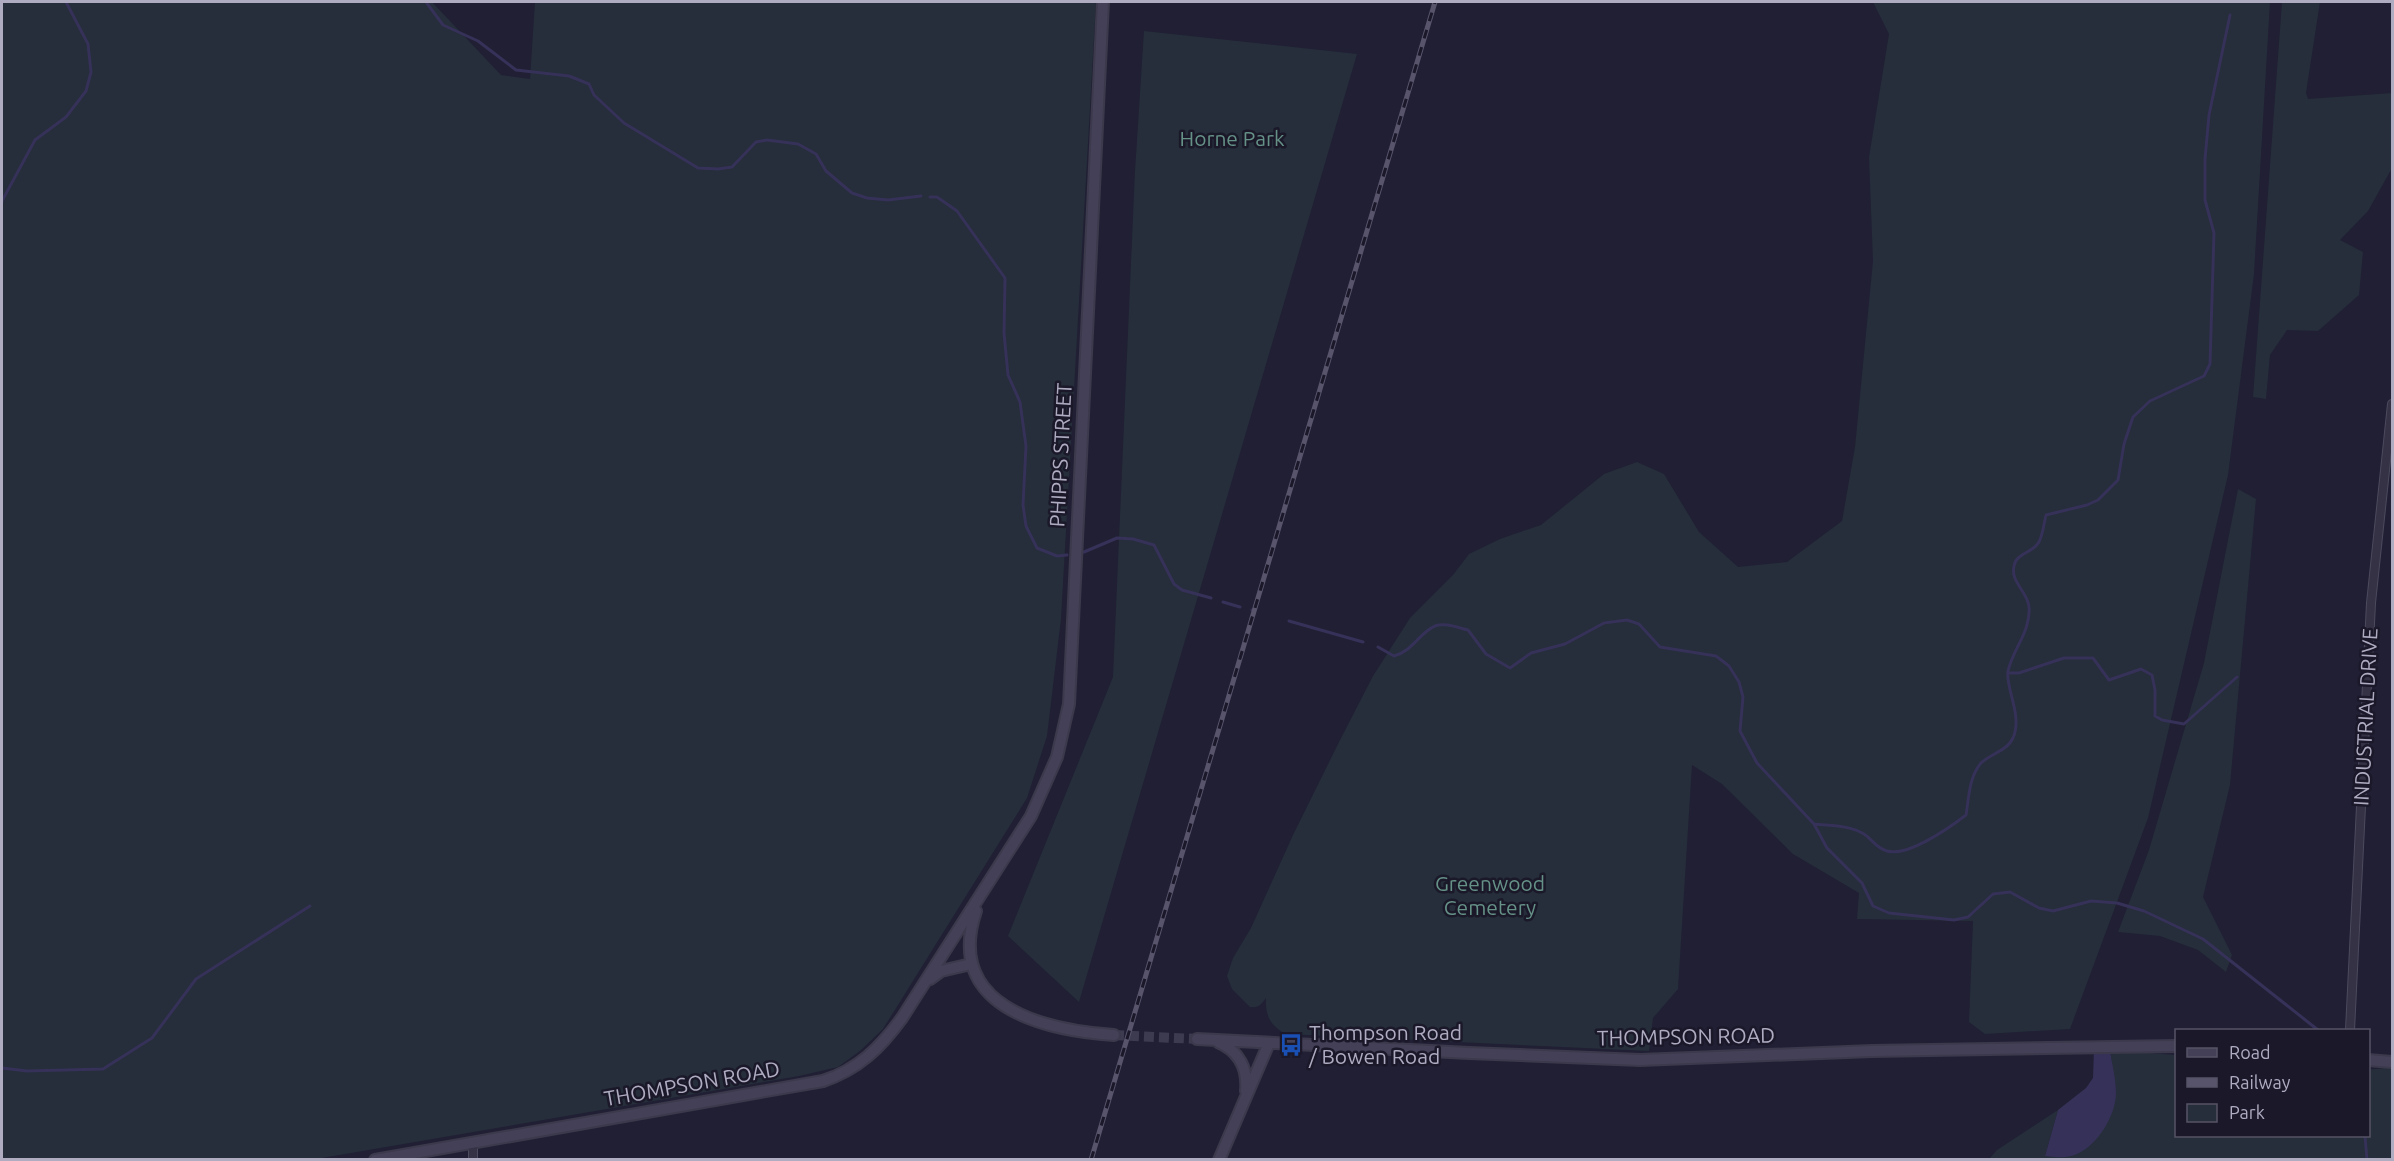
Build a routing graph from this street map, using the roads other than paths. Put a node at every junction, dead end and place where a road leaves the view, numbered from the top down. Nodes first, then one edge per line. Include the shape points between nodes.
1 (1103, 2) edge
2 (2392, 404) edge
3 (984, 891) junction
4 (971, 964) junction
5 (925, 982) junction
6 (2350, 1029) edge
7 (1114, 1035) tunnel mouth
8 (1269, 1043) junction
9 (2175, 1046) edge
10 (2370, 1060) edge
11 (2392, 1062) edge
12 (1240, 1112) junction
13 (473, 1143) junction
14 (375, 1160) edge
15 (473, 1160) edge
16 (1219, 1160) edge

1 - 3 main road, PHIPPS STREET via 1069,704 1048,781
2 - 6 street, INDUSTRIAL DRIVE via 2371,603
3 - 4 main road via 972,923
3 - 5 main road
4 - 5 main road, THOMPSON ROAD via 941,971
4 - 7 main road via 976,979 988,992 1019,1014 1064,1030
5 - 13 main road, THOMPSON ROAD via 883,1044 864,1061 824,1081
8 - 9 main road, THOMPSON ROAD via 1640,1059
8 - 12 main road
8 - 12 main road, THOMPSON ROAD via 1200,1039 1223,1044 1242,1062 1247,1090
10 - 11 main road
12 - 16 main road
13 - 14 main road, THOMPSON ROAD
13 - 15 street

